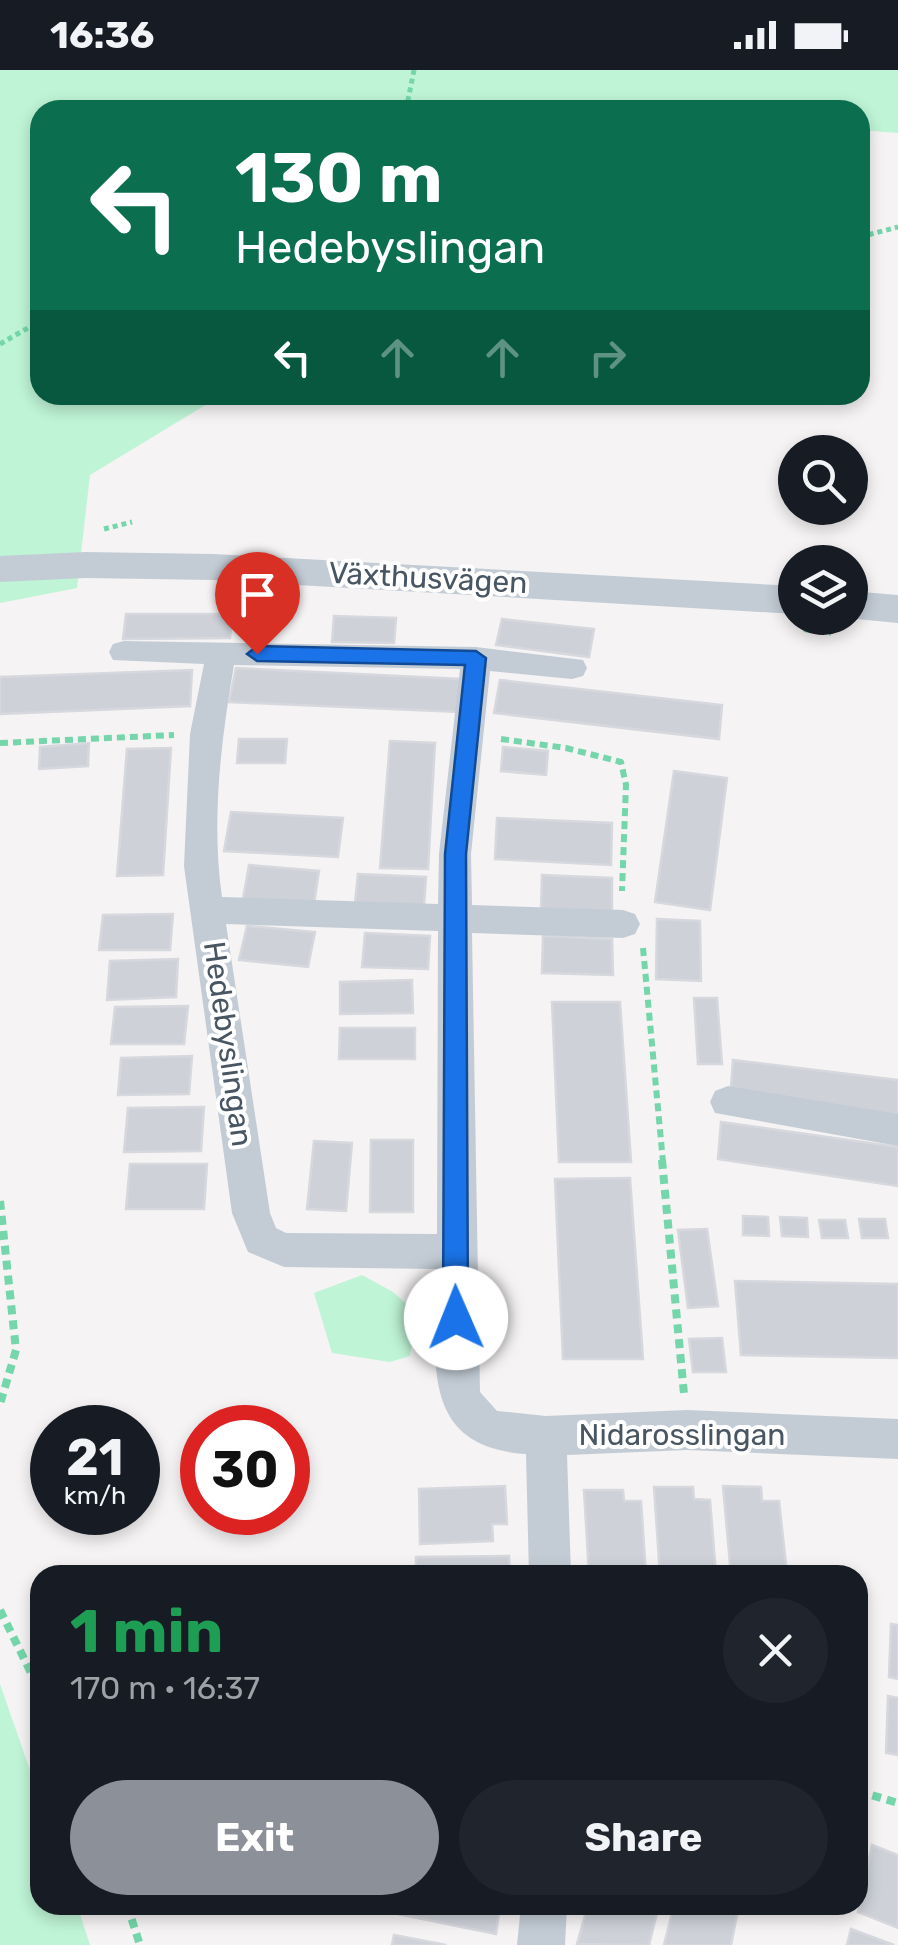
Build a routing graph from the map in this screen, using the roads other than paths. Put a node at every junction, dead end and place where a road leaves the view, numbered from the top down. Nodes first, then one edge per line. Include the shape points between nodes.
1 (0, 569) edge
2 (778, 599) edge
3 (868, 606) edge
4 (898, 608) edge
5 (124, 652) dead end
6 (220, 653) junction
7 (476, 658) junction
8 (572, 668) dead end
9 (210, 910) junction
10 (454, 918) junction
11 (624, 924) road end
12 (728, 1102) dead end
13 (898, 1130) edge
14 (454, 1252) junction
15 (546, 1436) junction
16 (898, 1439) edge
17 (550, 1565) edge
18 (543, 1915) edge
19 (541, 1945) edge

1 - 2 street, Växthusvägen via 224,568
3 - 4 street
5 - 6 street
6 - 7 street
6 - 9 street, Hedebyslingan via 206,734 201,866
7 - 8 street
7 - 10 street
9 - 10 street
9 - 14 street, Hedebyslingan via 251,1213 261,1240 284,1250
10 - 11 street
10 - 14 street
12 - 13 street
14 - 15 street via 457,1384 465,1412 488,1432
15 - 16 street, Nidarosslingan via 687,1430
15 - 17 street, Nidarosslingan
18 - 19 street

